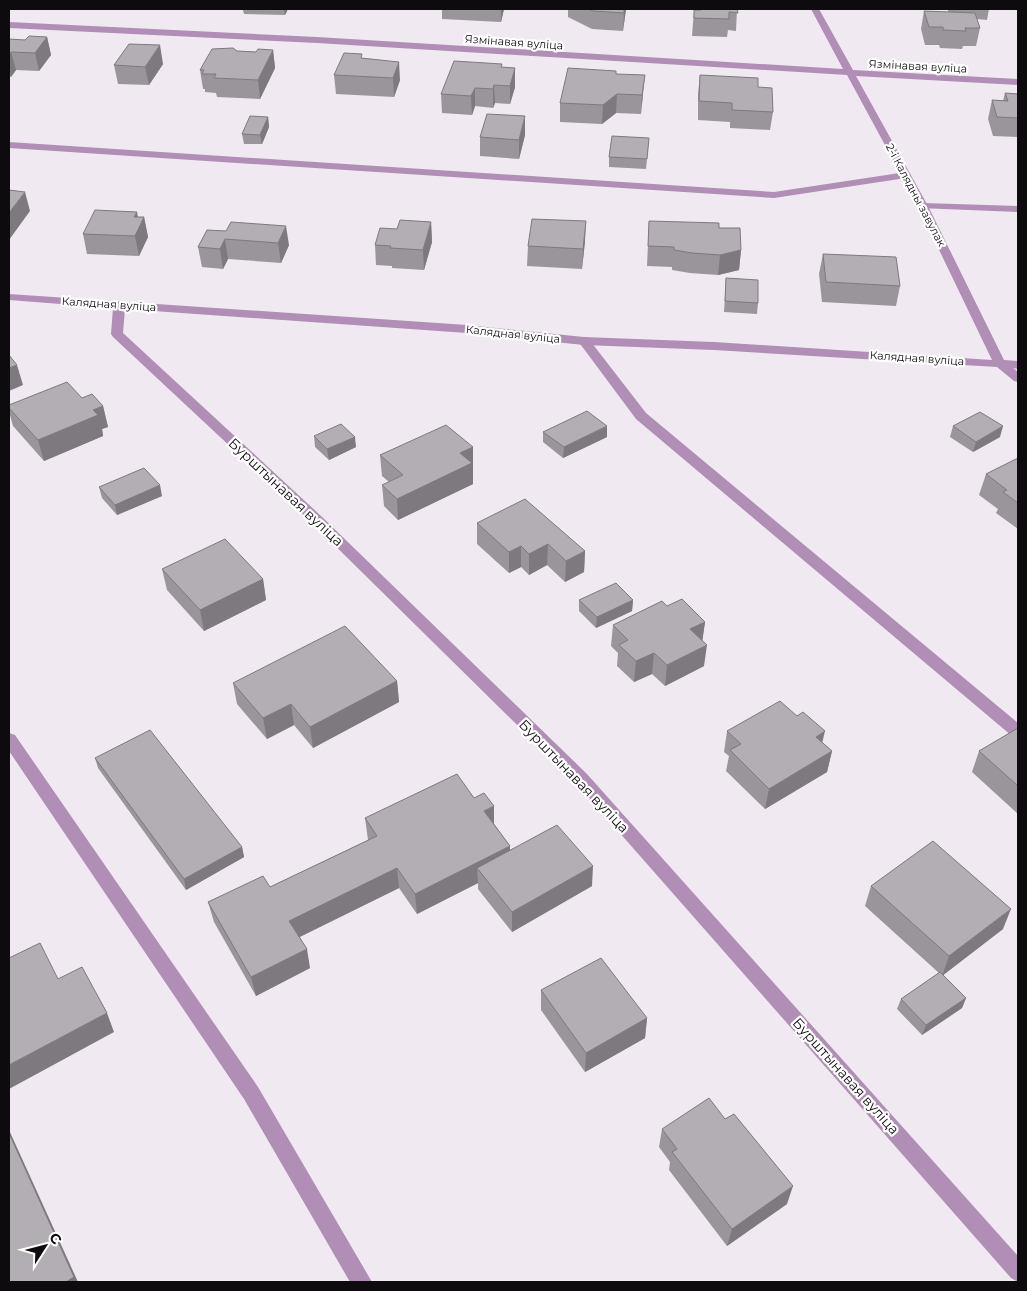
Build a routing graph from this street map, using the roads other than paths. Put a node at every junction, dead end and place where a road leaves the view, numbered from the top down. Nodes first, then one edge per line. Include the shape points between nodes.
1 (815, 9) edge
2 (9, 25) edge
3 (851, 73) junction
4 (1018, 82) edge
5 (9, 145) edge
6 (906, 175) junction
7 (923, 206) junction
8 (1018, 209) edge
9 (9, 297) edge
10 (119, 305) junction
11 (584, 341) junction
12 (1000, 364) junction
13 (1018, 364) edge
14 (1018, 378) edge
15 (1018, 732) edge
16 (9, 739) edge
17 (1018, 1271) edge
18 (362, 1282) edge

1 - 3 street, 2-і Калядны завулак
2 - 3 street, Язмінавая вуліца via 317,40
3 - 4 street, Язмінавая вуліца
3 - 6 street, 2-і Калядны завулак
5 - 6 street via 774,195
6 - 7 street, 2-і Калядны завулак
7 - 8 street
7 - 12 street, 2-і Калядны завулак
9 - 10 street, Калядная вуліца
10 - 11 street, Калядная вуліца via 467,329
10 - 17 street, Бурштынавая вуліца via 117,334 315,518 581,778
11 - 12 street, Калядная вуліца
11 - 15 street via 641,416
12 - 13 street, Калядная вуліца
12 - 14 street, 2-і Калядны завулак
16 - 18 street via 251,1092

